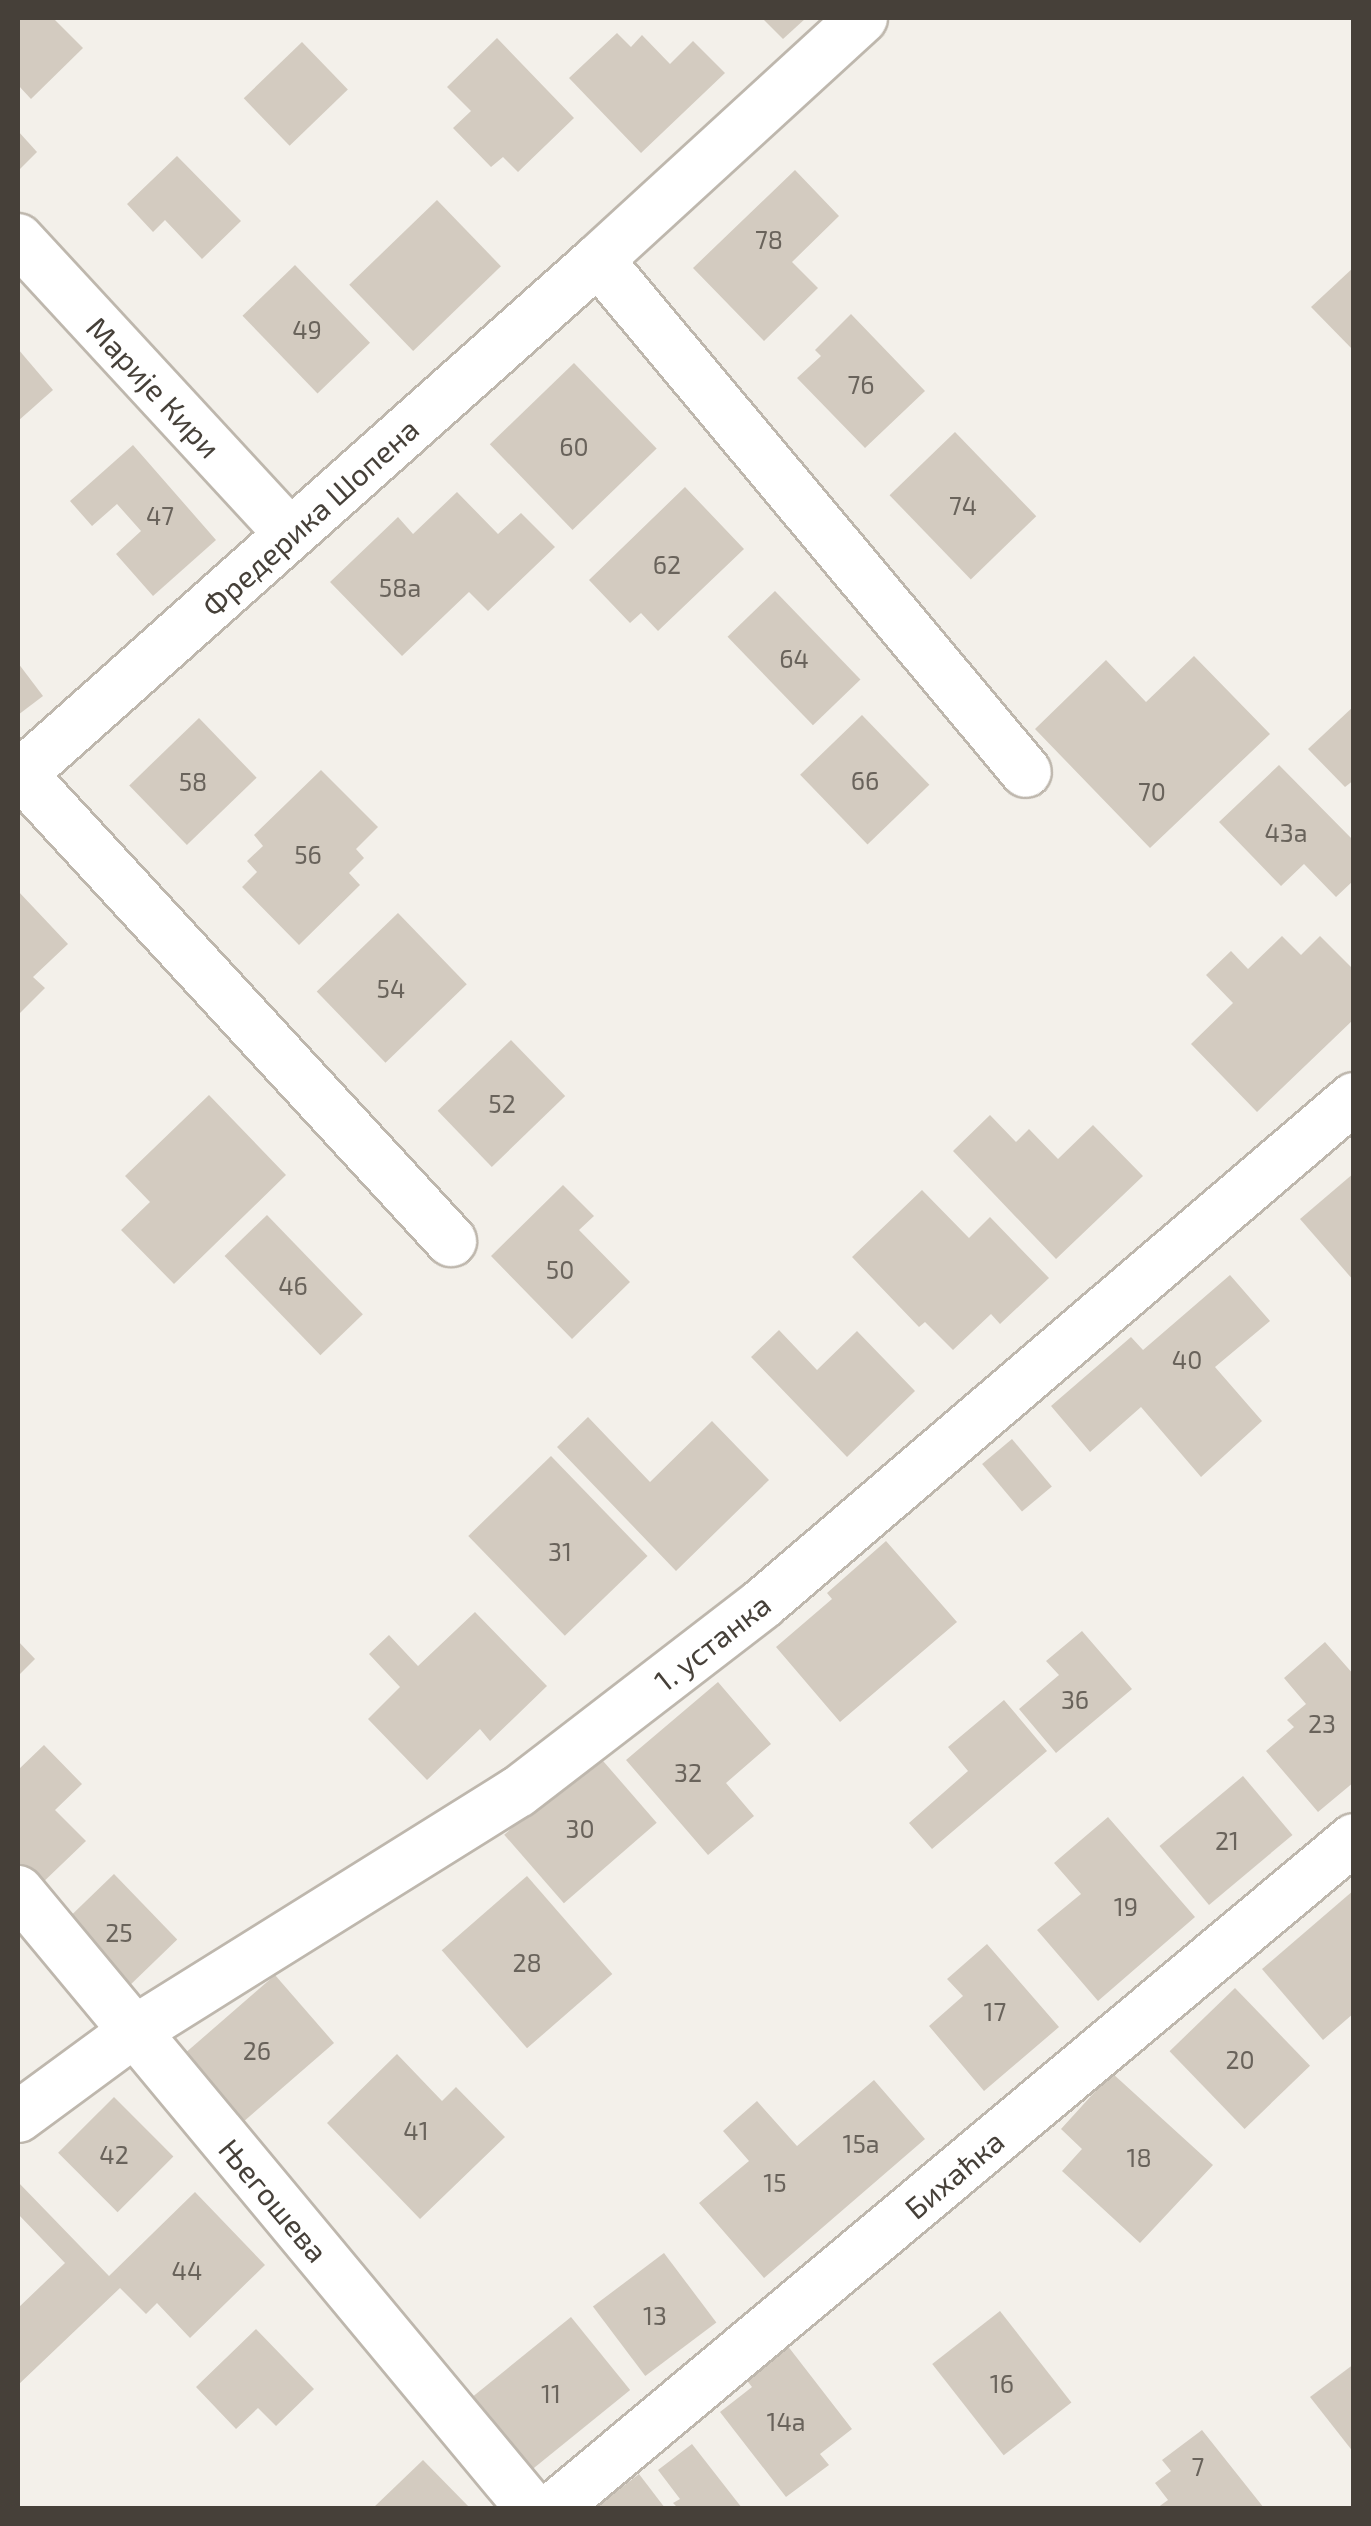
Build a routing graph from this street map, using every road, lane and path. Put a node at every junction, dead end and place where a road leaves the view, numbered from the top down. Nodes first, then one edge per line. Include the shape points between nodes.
1 (862, 18) edge
2 (18, 239) edge
3 (598, 260) junction
4 (290, 534) junction
5 (1026, 772) dead end
6 (19, 776) edge
7 (1354, 1098) edge
8 (451, 1242) dead end
9 (1354, 1839) edge
10 (18, 1891) edge
11 (134, 2031) junction
12 (18, 2116) edge
13 (531, 2508) edge
14 (554, 2508) edge

1 - 3 street, Фредерика Шопена
2 - 4 street, Марије Кири
3 - 4 street, Фредерика Шопена
3 - 5 street
4 - 6 street, Фредерика Шопена
6 - 8 street, Фредерика Шопена
7 - 11 street, 1. устанка via 762,1604 518,1792
9 - 14 street, Бихаћка
10 - 11 street, Његошева
11 - 12 street, 1. устанка
11 - 13 street, Његошева

